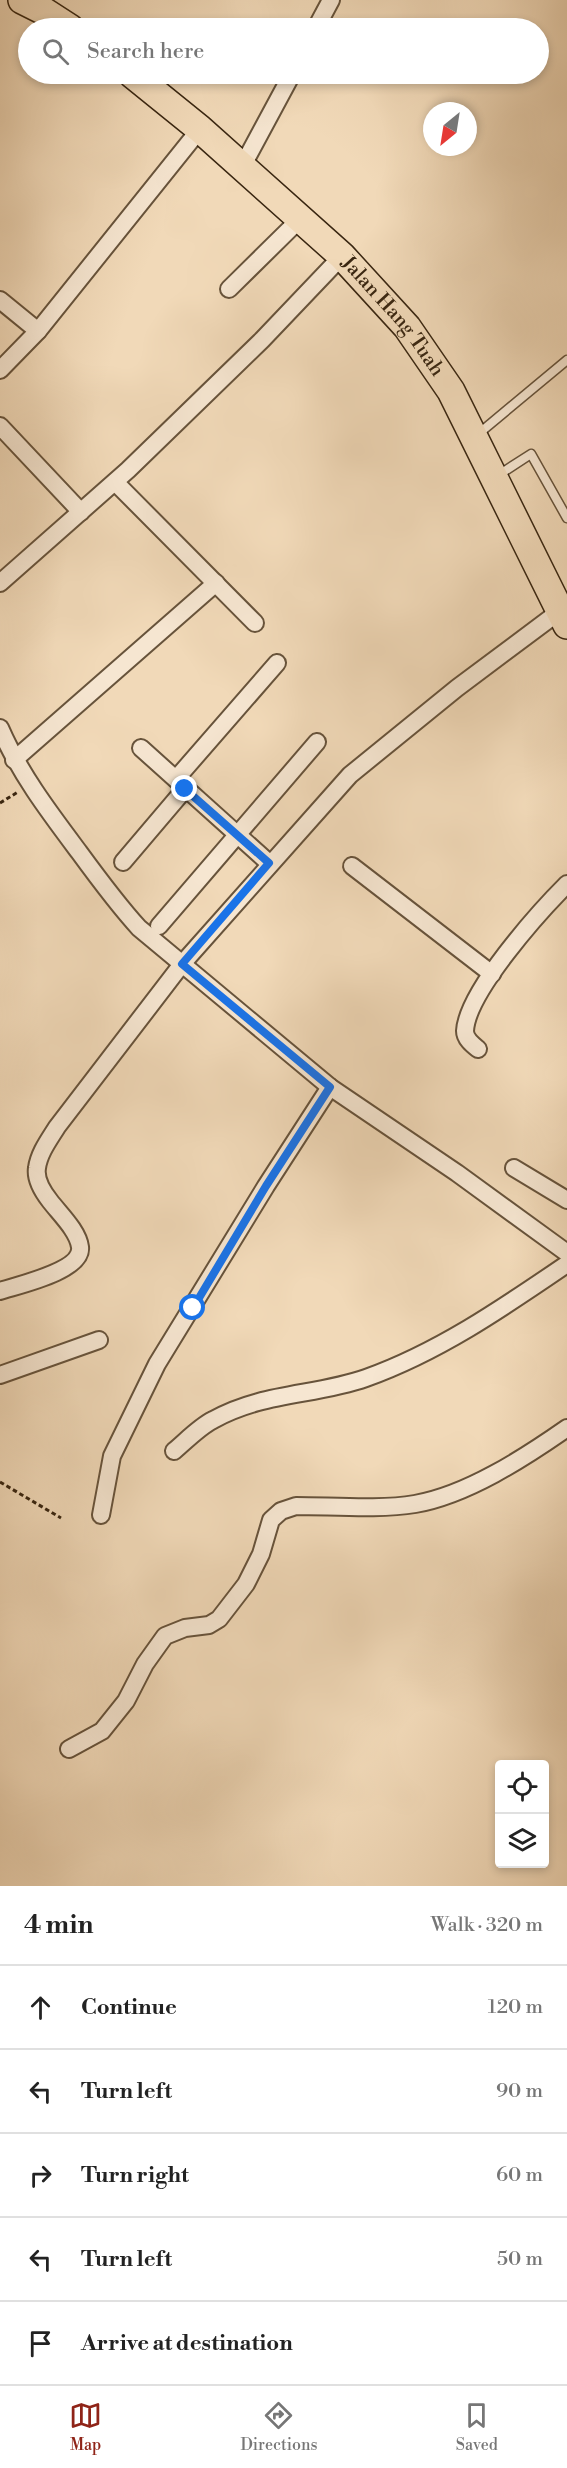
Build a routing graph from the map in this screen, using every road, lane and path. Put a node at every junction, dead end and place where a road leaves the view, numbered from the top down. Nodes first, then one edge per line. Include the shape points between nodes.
1 (331, 0) edge
2 (37, 3) edge
3 (57, 18) edge
4 (321, 18) edge
5 (144, 84) edge
6 (287, 84) edge
7 (200, 129) junction
8 (242, 167) junction
9 (300, 219) junction
10 (342, 256) junction
11 (229, 289) dead end
12 (0, 300) edge
13 (38, 331) junction
14 (567, 360) edge
15 (0, 370) edge
16 (0, 426) edge
17 (474, 437) junction
18 (494, 478) junction
19 (115, 482) junction
20 (81, 512) junction
21 (567, 518) edge
22 (216, 583) junction
23 (0, 584) edge
24 (562, 609) edge
25 (255, 623) dead end
26 (277, 663) dead end
27 (0, 728) edge
28 (317, 742) dead end
29 (141, 748) dead end
30 (14, 760) junction
31 (29, 784) junction
32 (180, 784) junction
33 (0, 803) edge
34 (237, 834) junction
35 (123, 862) dead end
36 (269, 863) junction
37 (352, 866) dead end
38 (567, 885) edge
39 (159, 926) dead end
40 (182, 964) junction
41 (492, 974) junction
42 (478, 1049) dead end
43 (330, 1087) junction
44 (514, 1168) dead end
45 (567, 1200) edge
46 (567, 1253) edge
47 (567, 1263) edge
48 (0, 1291) edge
49 (99, 1340) dead end
50 (0, 1375) edge
51 (567, 1428) edge
52 (174, 1451) dead end
53 (0, 1482) edge
54 (101, 1515) dead end
55 (61, 1518) dead end
56 (69, 1749) dead end

1 - 4 street
2 - 3 main road
5 - 7 main road, Jalan Hang Tuah
6 - 8 street
7 - 8 main road, Jalan Hang Tuah
7 - 13 street
8 - 9 main road, Jalan Hang Tuah
9 - 10 main road, Jalan Hang Tuah
9 - 11 street
10 - 17 main road, Jalan Hang Tuah via 407,327 451,391
10 - 19 street via 262,340
12 - 13 street
13 - 15 street
14 - 17 lane
16 - 20 street
17 - 18 main road, Jalan Hang Tuah
18 - 21 lane via 531,454
18 - 24 main road, Jalan Hang Tuah
19 - 20 street
19 - 22 street
20 - 23 street
22 - 25 street
22 - 30 street
24 - 36 street via 350,775
26 - 32 street
27 - 30 street
28 - 34 street
29 - 32 street
30 - 31 street
31 - 33 path
31 - 40 street via 120,908
32 - 34 street
32 - 35 street
34 - 36 street
34 - 39 street
36 - 40 street
37 - 41 street
38 - 41 street
40 - 43 street
40 - 48 street via 39,1156 36,1171 42,1190 77,1237 77,1260 59,1272
41 - 42 street via 473,1005 465,1031
43 - 46 street
43 - 54 street via 152,1374 112,1456
44 - 45 street
47 - 52 street via 503,1308 417,1357 364,1379 242,1407 211,1420
49 - 50 street
51 - 56 street via 540,1447 448,1495 402,1506 296,1506 281,1510 271,1520 261,1554 246,1584 219,1618 209,1625 165,1636 126,1701 102,1731
53 - 55 path

